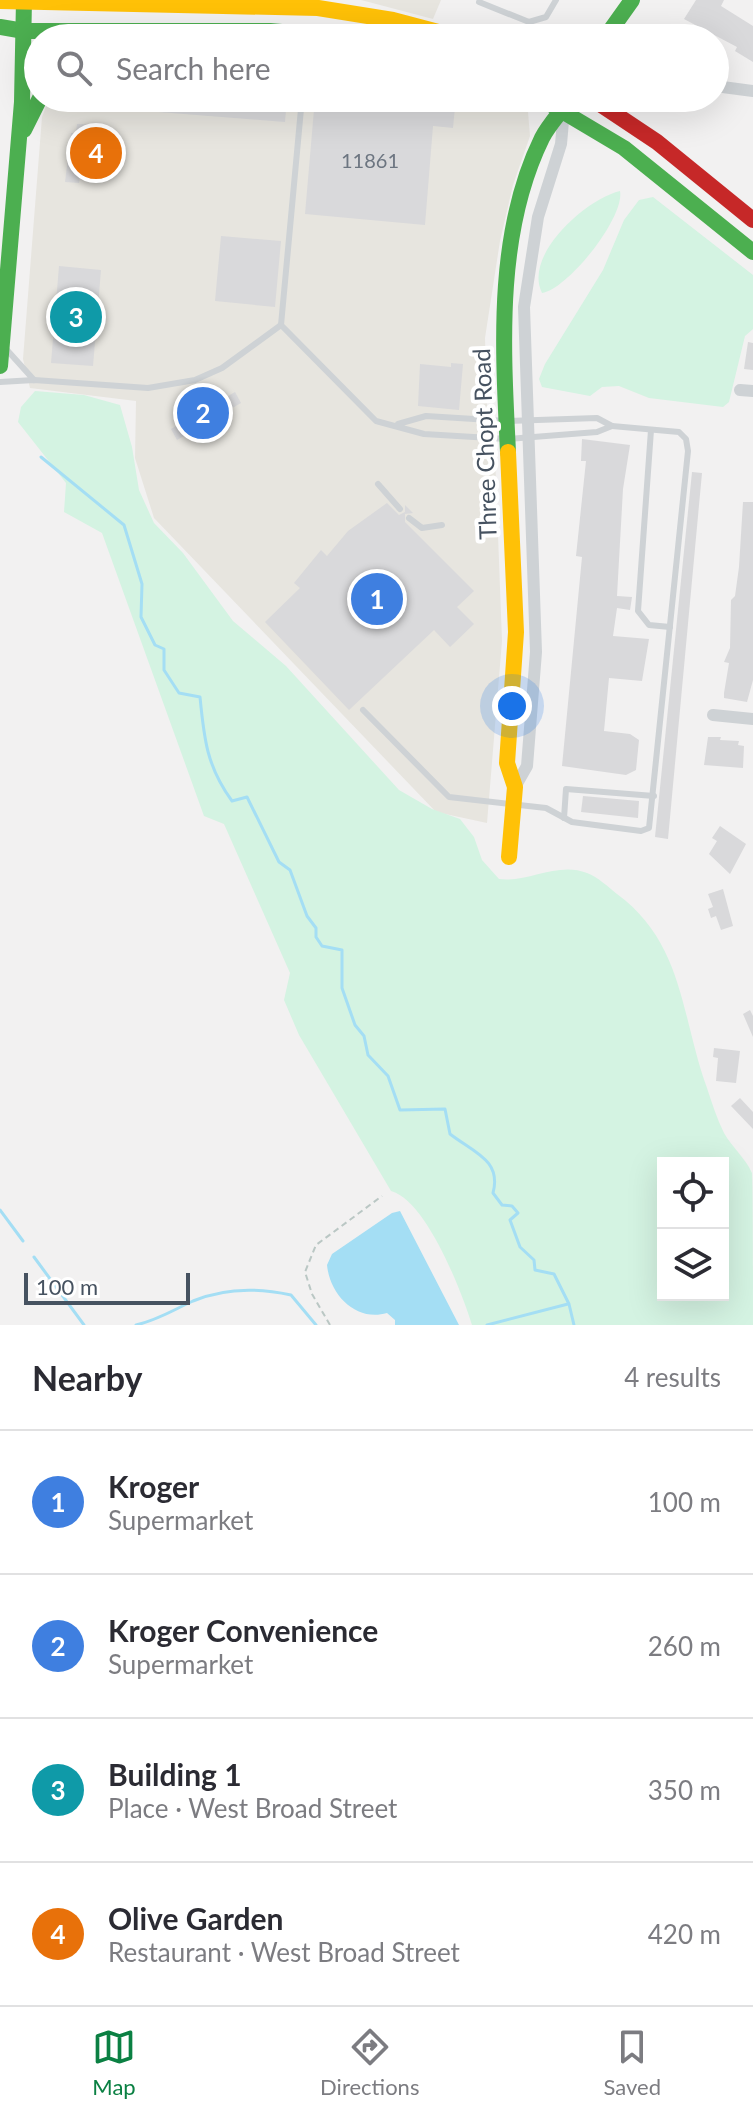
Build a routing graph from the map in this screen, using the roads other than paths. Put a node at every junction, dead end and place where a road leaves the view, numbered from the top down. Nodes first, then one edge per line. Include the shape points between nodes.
1 (556, 0) edge
2 (632, 0) edge
3 (0, 1) edge
4 (24, 1) edge
5 (112, 1) edge
6 (479, 2) dead end
7 (318, 4) edge
8 (408, 24) edge
9 (615, 24) edge
10 (0, 27) edge
11 (24, 31) junction
12 (729, 88) edge
13 (753, 91) edge
14 (33, 112) edge
15 (301, 112) edge
16 (561, 112) edge
17 (566, 112) edge
18 (577, 112) edge
19 (612, 112) edge
20 (19, 139) junction
21 (753, 220) edge
22 (753, 252) edge
23 (281, 325) junction
24 (2, 343) junction
25 (0, 366) edge
26 (34, 380) junction
27 (0, 382) edge
28 (526, 420) junction
29 (506, 421) junction
30 (398, 424) junction
31 (612, 426) junction
32 (651, 430) junction
33 (526, 438) junction
34 (507, 439) junction
35 (378, 484) dead end
36 (400, 509) dead end
37 (409, 518) dead end
38 (442, 525) dead end
39 (670, 627) junction
40 (363, 710) dead end
41 (713, 715) dead end
42 (753, 719) edge
43 (515, 787) junction
44 (654, 796) junction
45 (513, 805) junction
46 (564, 818) junction
47 (509, 857) dead end

1 - 6 lane via 546,17 529,22
2 - 9 main road
3 - 4 main road
4 - 5 main road
4 - 11 main road
5 - 7 main road
7 - 8 main road
10 - 11 main road
11 - 20 main road
12 - 13 street
14 - 20 main road
15 - 23 lane
16 - 29 main road, Three Chopt Road via 543,136 514,232 504,312
17 - 28 street, Three Chopt Road via 526,287
18 - 22 main road
19 - 21 main road
20 - 24 main road
23 - 26 lane via 222,368 195,380 148,388
23 - 30 lane via 376,421
24 - 25 main road
24 - 26 lane
26 - 27 lane
28 - 29 lane
28 - 31 lane via 597,418
28 - 33 street, Three Chopt Road
29 - 30 lane via 426,416
29 - 34 main road, Three Chopt Road
30 - 34 lane via 424,434
31 - 32 lane
31 - 33 lane
32 - 39 lane via 638,611 649,625
32 - 39 lane via 679,432 688,451
33 - 34 lane
33 - 43 street, Three Chopt Road via 536,652 527,766
34 - 43 main road, Three Chopt Road via 516,632 507,763
35 - 36 lane
37 - 38 lane via 425,529
39 - 44 lane
40 - 45 lane via 449,797
41 - 42 street
43 - 45 main road, Three Chopt Road
44 - 46 lane via 566,789
44 - 46 lane via 651,823 641,831
45 - 46 lane via 546,808
45 - 47 main road, Three Chopt Road

